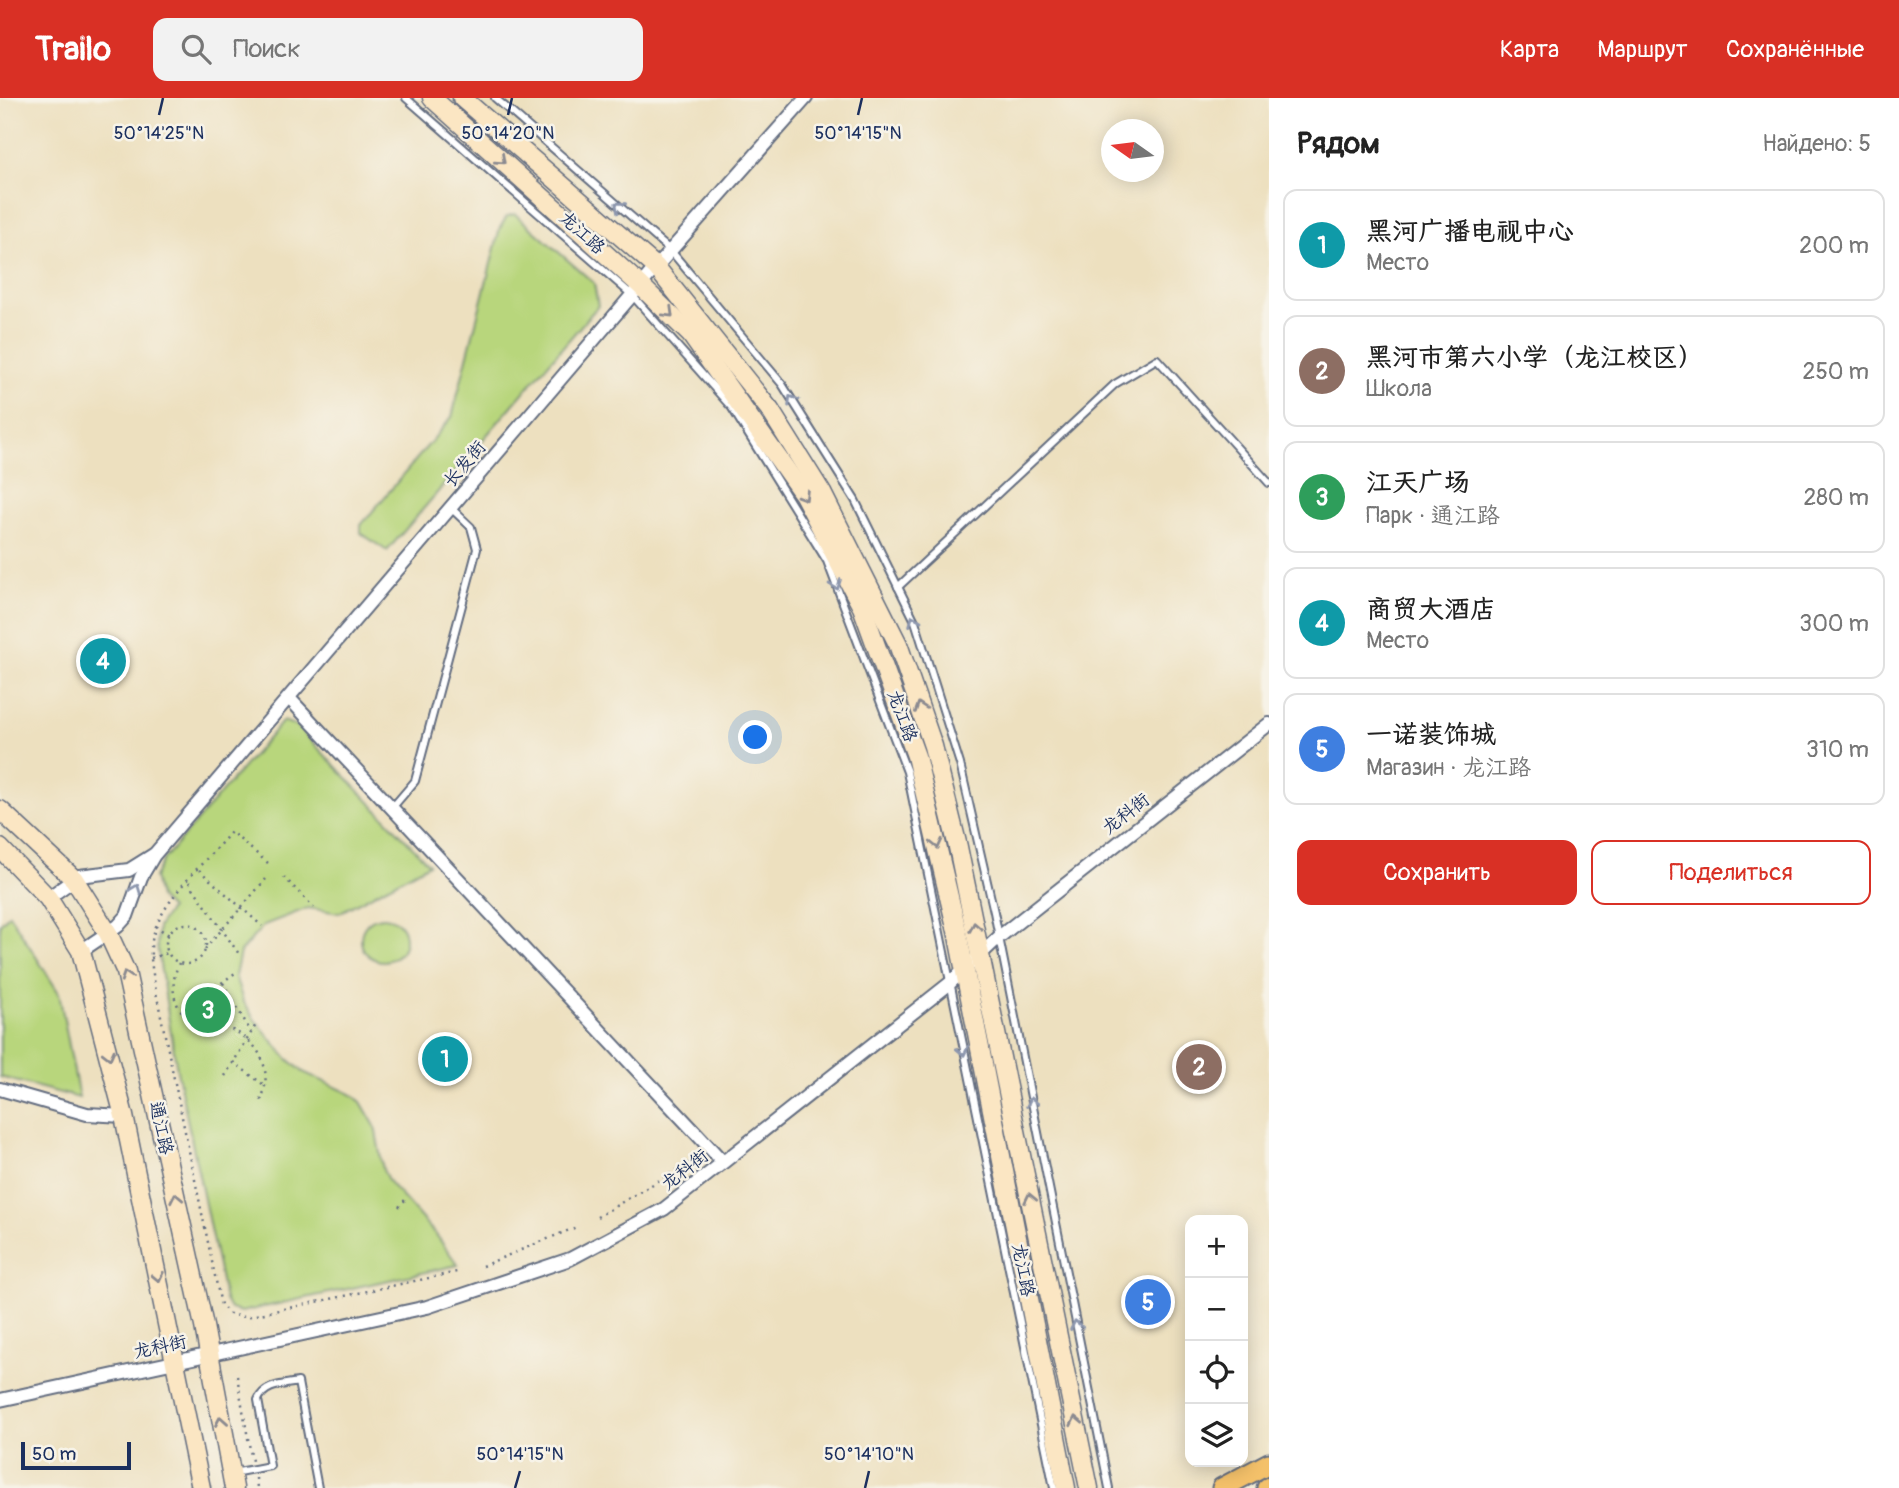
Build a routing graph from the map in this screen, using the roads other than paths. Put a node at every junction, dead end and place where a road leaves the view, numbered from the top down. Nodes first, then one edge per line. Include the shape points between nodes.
1 (406, 98) edge
2 (432, 98) edge
3 (462, 98) edge
4 (495, 98) edge
5 (806, 98) edge
6 (670, 251) junction
7 (656, 267) junction
8 (636, 290) junction
9 (1269, 483) edge
10 (451, 508) junction
11 (898, 587) junction
12 (289, 698) junction
13 (1269, 724) edge
14 (392, 808) junction
15 (0, 810) edge
16 (0, 848) edge
17 (154, 855) junction
18 (74, 879) junction
19 (48, 898) junction
20 (108, 933) junction
21 (999, 937) junction
22 (81, 951) junction
23 (980, 956) junction
24 (966, 969) junction
25 (949, 984) junction
26 (0, 1090) edge
27 (124, 1116) junction
28 (723, 1163) junction
29 (209, 1354) junction
30 (176, 1362) junction
31 (0, 1400) edge
32 (1269, 1463) edge
33 (232, 1480) edge
34 (201, 1488) edge
35 (318, 1488) edge
36 (1054, 1488) edge
37 (1066, 1488) edge
38 (1089, 1488) edge
39 (1109, 1488) edge
40 (1222, 1488) edge

1 - 8 lane
2 -> 8 street, 龙江路
3 - 7 street, 龙江路
6 -> 4 lane
5 - 6 street, 长发街
6 - 7 street, 长发街
11 -> 6 lane via 855,500 782,384
7 - 8 street, 长发街
23 -> 7 street, 龙江路 via 933,746 898,644 822,493 770,410
8 - 10 street, 长发街
8 -> 24 street, 龙江路 via 691,335 804,495 862,607 916,756
8 -> 25 lane via 732,408 827,561 907,772
9 - 11 lane via 1157,359 1115,384
10 - 12 street, 长发街
10 - 14 lane via 471,527 477,550 415,781
21 -> 11 lane via 960,764 915,621
12 - 14 street
12 - 17 street, 长发街
13 - 21 street, 龙科街
14 - 28 street
15 - 18 street, 通江路
16 - 19 street, 通江路
17 - 18 street, 长发街 via 129,870
20 -> 17 street, 长发街 via 127,916
18 - 19 street, 长发街
18 - 20 street, 通江路
19 - 22 street, 通江路
20 - 22 street, 长发街
29 -> 20 street, 通江路 via 129,983
21 - 23 street, 龙科街
39 -> 21 lane
22 -> 27 street, 通江路
23 - 24 street, 龙科街
38 -> 23 street, 龙江路
24 - 25 street, 龙科街
24 - 37 street, 龙江路
25 - 28 street, 龙科街
25 -> 36 lane
26 - 27 street via 87,1115
27 -> 30 street, 通江路
28 - 29 street, 龙科街 via 664,1209 570,1259 427,1307
29 - 30 street, 龙科街
33 -> 29 street, 通江路
30 - 31 street, 龙科街
30 - 34 street, 通江路
32 - 40 main road
33 - 35 lane via 271,1466 258,1400 261,1393 298,1382

